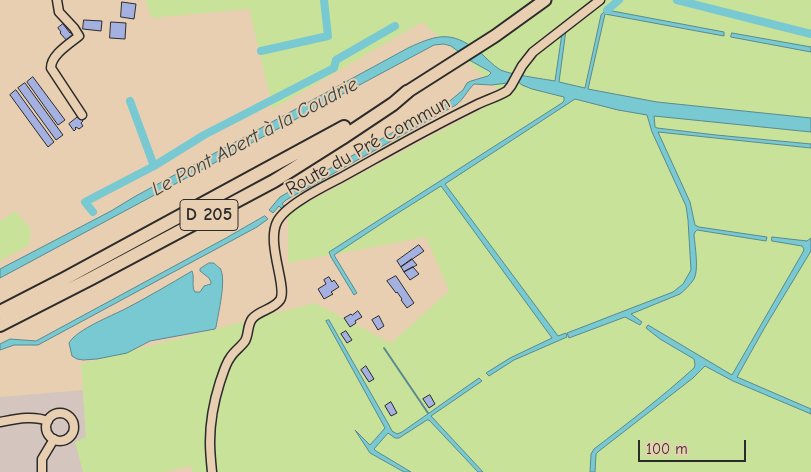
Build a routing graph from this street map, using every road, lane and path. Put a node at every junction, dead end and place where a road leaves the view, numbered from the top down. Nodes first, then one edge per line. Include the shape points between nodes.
1 (57, 0) edge
2 (545, 0) edge
3 (600, 0) edge
4 (407, 92) junction
5 (82, 115) dead end
6 (0, 312) edge
7 (0, 325) edge
8 (48, 421) junction
9 (0, 422) edge
10 (54, 439) junction
11 (42, 472) edge
12 (212, 472) edge

1 - 5 street via 59,12 79,36 54,57 51,68
2 - 4 main road, D 205
3 - 12 street, Route du Pré Commun via 533,52 511,86 500,95 315,191 280,217 274,242 282,294 274,306 252,319 247,338 223,372 212,414
4 - 6 highway, D 205
4 - 7 highway, D 205 via 274,181
8 - 9 street via 33,418
8 - 10 street via 47,432
8 - 10 street via 56,413 62,413 68,415 74,424 74,430 67,439
10 - 11 street via 42,458

